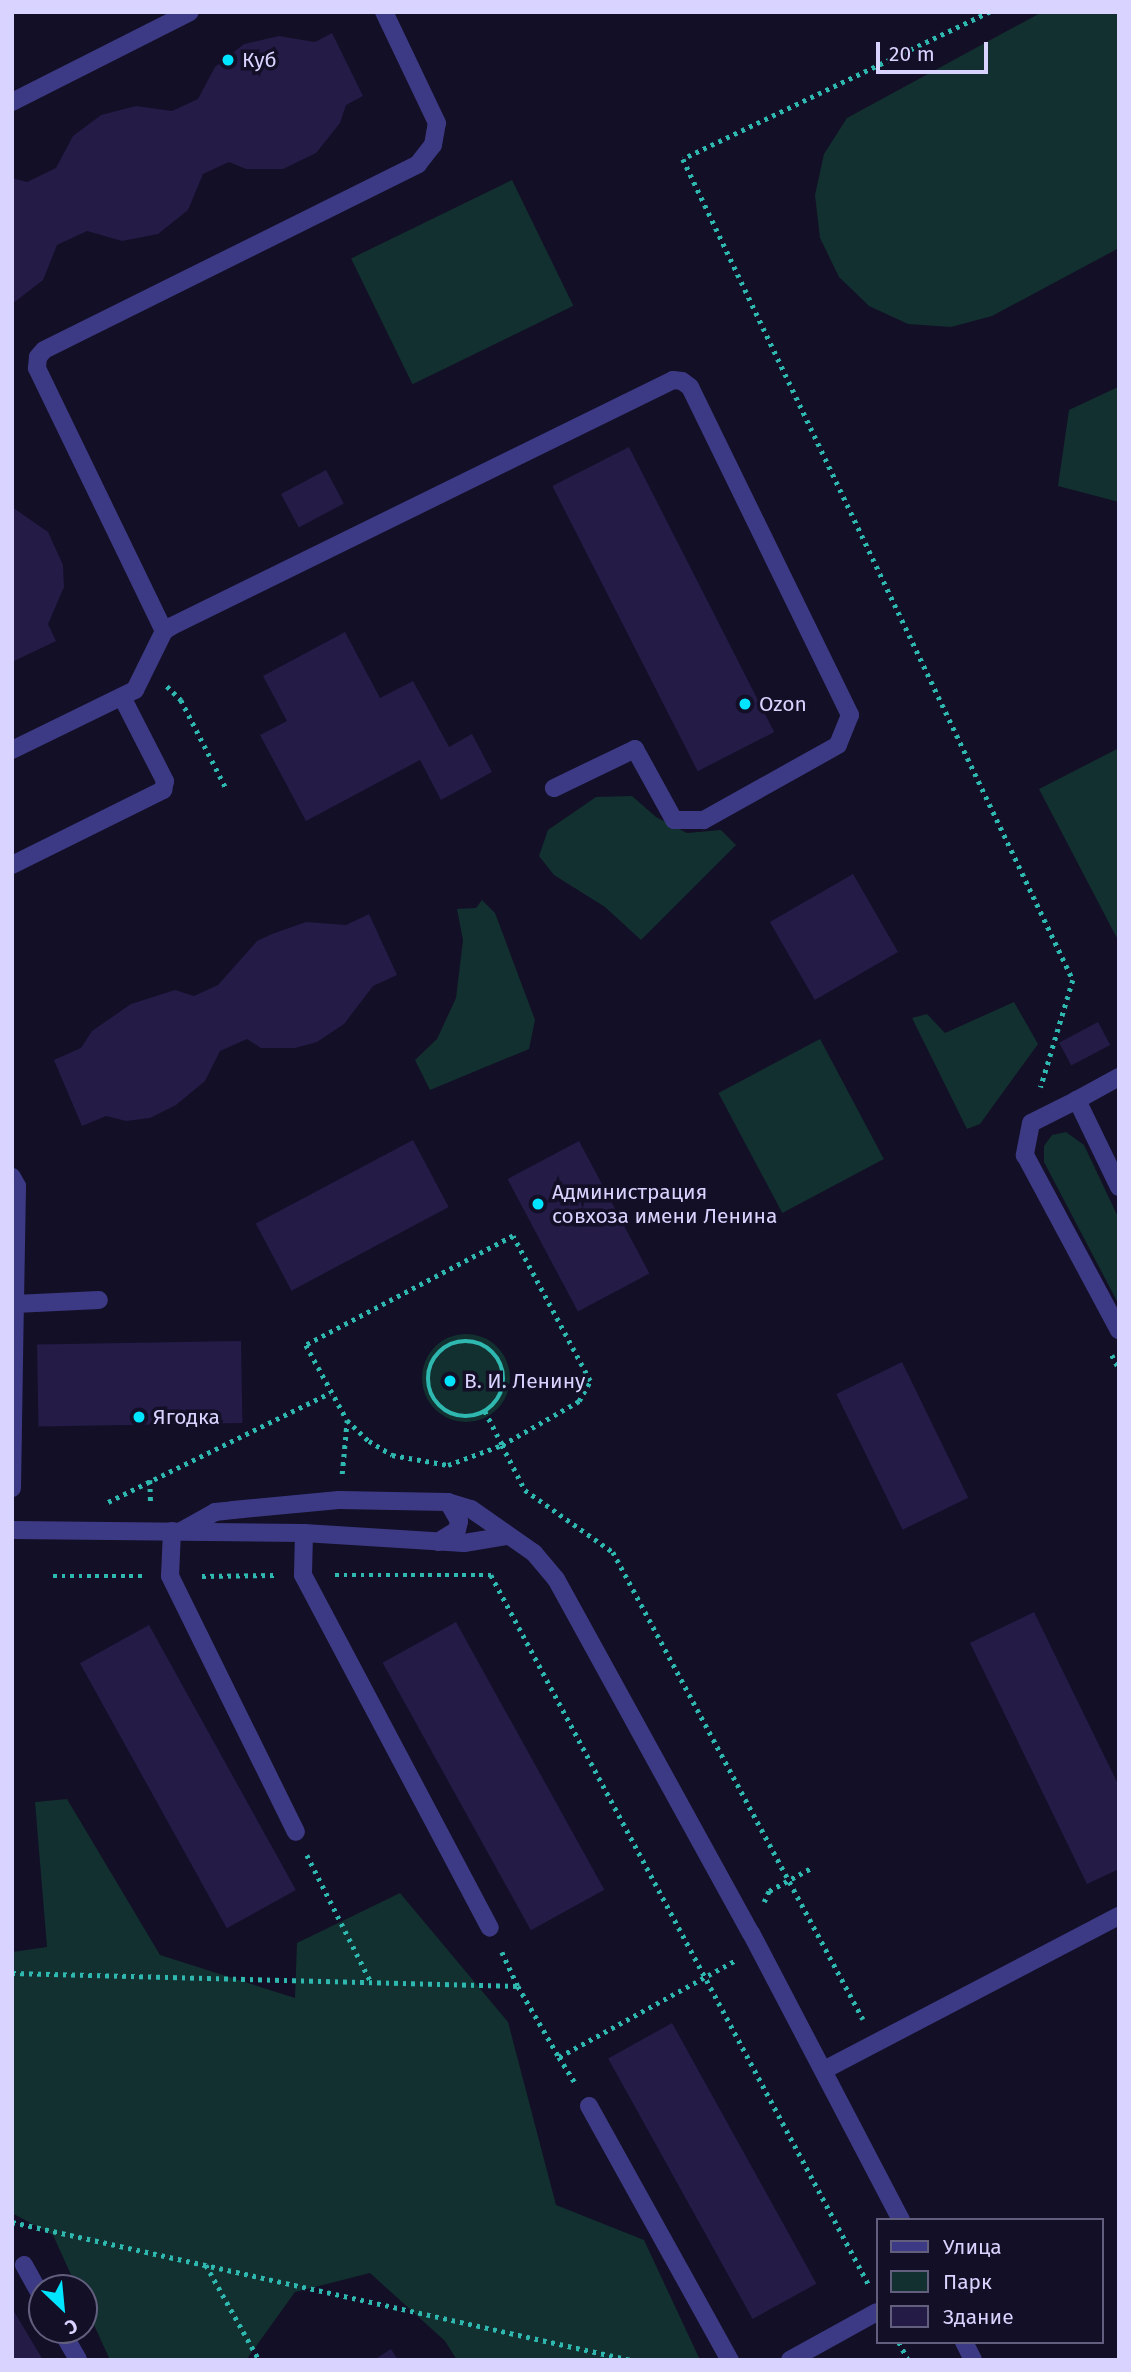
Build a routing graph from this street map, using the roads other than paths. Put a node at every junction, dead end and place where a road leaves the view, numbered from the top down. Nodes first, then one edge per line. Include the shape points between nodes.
1 (190, 12) edge
2 (384, 12) edge
3 (12, 102) edge
4 (164, 631) junction
5 (122, 697) junction
6 (12, 750) edge
7 (554, 788) dead end
8 (12, 865) edge
9 (1119, 1077) edge
10 (1077, 1100) junction
11 (12, 1177) edge
12 (1119, 1187) edge
13 (99, 1300) dead end
14 (15, 1304) junction
15 (1119, 1330) edge
16 (12, 1488) edge
17 (448, 1502) junction
18 (233, 1510) junction
19 (12, 1530) edge
20 (176, 1531) junction
21 (231, 1532) junction
22 (304, 1533) junction
23 (507, 1536) junction
24 (438, 1542) junction
25 (296, 1832) road end
26 (1119, 1916) edge
27 (490, 1928) road end
28 (824, 2070) junction
29 (589, 2106) dead end
30 (900, 2218) edge
31 (24, 2265) dead end
32 (29, 2274) edge
33 (876, 2313) edge
34 (69, 2344) edge
35 (965, 2344) edge
36 (78, 2360) edge
37 (730, 2360) edge
38 (790, 2360) edge
39 (973, 2360) edge

1 - 3 street
2 - 4 street via 437,123 433,145 418,164 44,350 38,357 37,368
4 - 5 street via 135,690
4 - 7 street via 673,380 682,381 690,387 850,715 838,745 704,820 674,820 635,749
5 - 6 street
5 - 8 street via 165,780 163,790
9 - 10 street
10 - 12 street
10 - 15 street via 1031,1123 1025,1155
11 - 14 street via 17,1186
13 - 14 street
14 - 16 street
17 - 18 street via 339,1500
17 - 23 street via 471,1509
17 - 24 street via 459,1521 457,1530
18 - 20 street via 215,1512
18 - 21 street via 221,1521
19 - 20 street
20 - 21 street
20 - 25 street via 170,1576
21 - 22 street
22 - 24 street
22 - 27 street via 303,1575
23 - 24 street
23 - 28 street via 534,1553 556,1579
26 - 28 street
28 - 30 street
29 - 37 street
31 - 32 street
33 - 38 street
34 - 36 street
35 - 39 street

